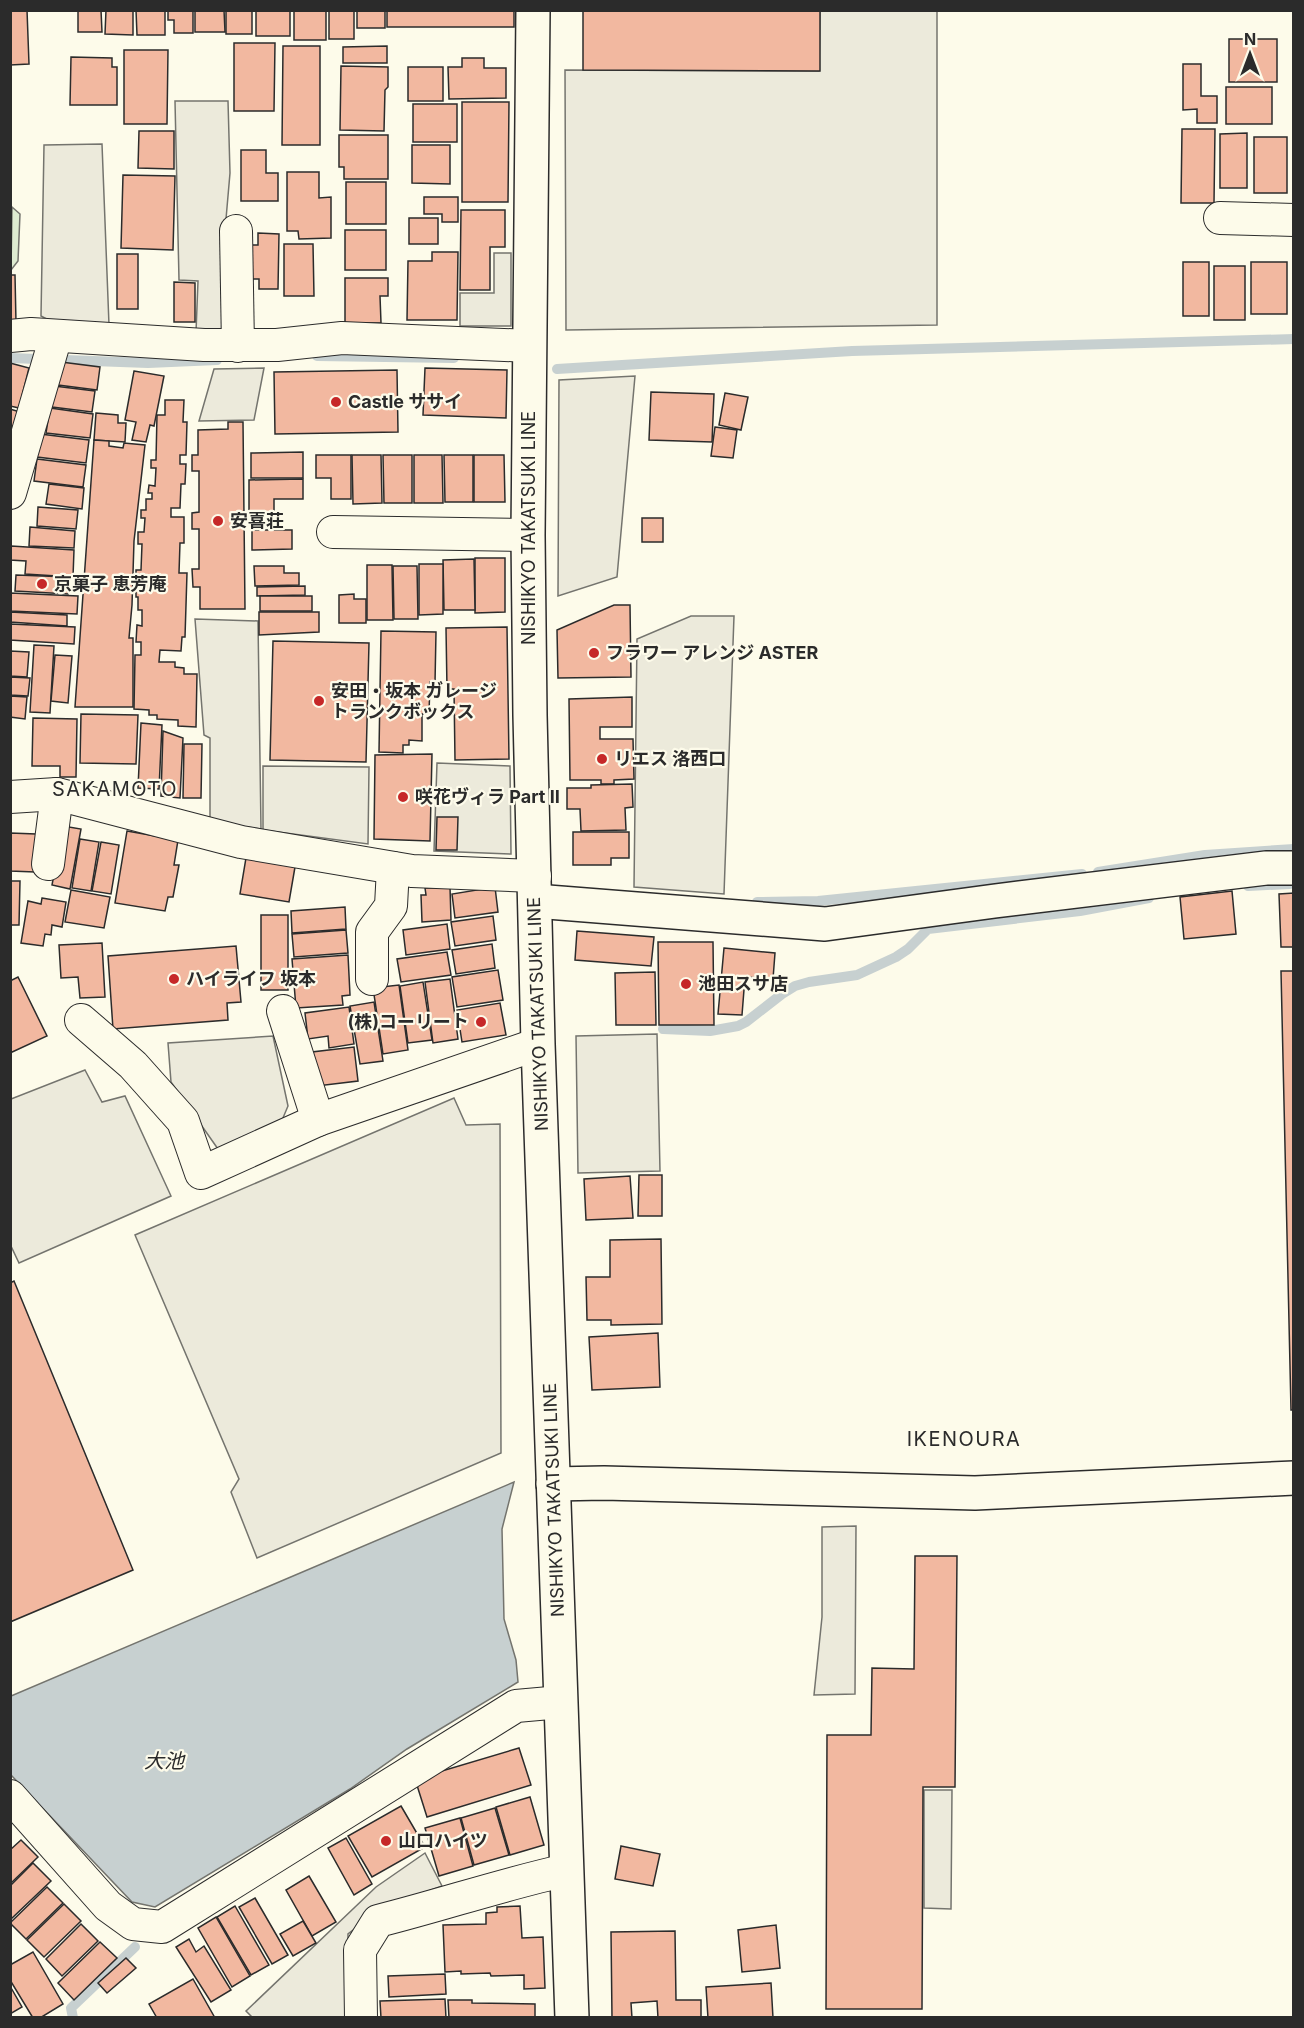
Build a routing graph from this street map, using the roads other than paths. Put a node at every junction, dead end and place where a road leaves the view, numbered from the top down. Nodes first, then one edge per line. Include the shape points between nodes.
1 (533, 10) edge
2 (1220, 218) dead end
3 (1293, 220) edge
4 (236, 231) dead end
5 (10, 336) edge
6 (56, 336) junction
7 (238, 346) junction
8 (529, 346) junction
9 (10, 493) edge
10 (333, 532) dead end
11 (528, 535) junction
12 (57, 794) junction
13 (10, 797) edge
14 (48, 864) dead end
15 (393, 868) junction
16 (1293, 868) edge
17 (534, 889) junction
18 (372, 979) dead end
19 (283, 1011) dead end
20 (81, 1020) dead end
21 (538, 1044) junction
22 (318, 1120) junction
23 (1293, 1478) edge
24 (553, 1484) junction
25 (561, 1702) junction
26 (10, 1796) edge
27 (567, 1870) junction
28 (361, 2018) edge
29 (572, 2018) edge

1 - 8 main road, NISHIKYO TAKATSUKI LINE
2 - 3 street
4 - 7 street
5 - 6 street
6 - 7 street
6 - 9 street
7 - 8 street via 342,338
8 - 11 main road, NISHIKYO TAKATSUKI LINE
10 - 11 street
11 - 17 main road, NISHIKYO TAKATSUKI LINE
12 - 13 street
12 - 14 street
12 - 15 street via 241,842
15 - 17 street
15 - 18 street via 391,906 372,932
16 - 17 main road via 1006,899 825,924
17 - 21 main road, NISHIKYO TAKATSUKI LINE
19 - 22 street
20 - 22 street via 134,1065 183,1121 201,1173
21 - 22 street
21 - 24 main road, NISHIKYO TAKATSUKI LINE
23 - 24 main road via 975,1493
24 - 25 main road, NISHIKYO TAKATSUKI LINE
25 - 26 street via 516,1707 162,1927 134,1924 108,1906
25 - 27 main road, NISHIKYO TAKATSUKI LINE
27 - 28 street via 378,1921 360,1950
27 - 29 main road, NISHIKYO TAKATSUKI LINE

